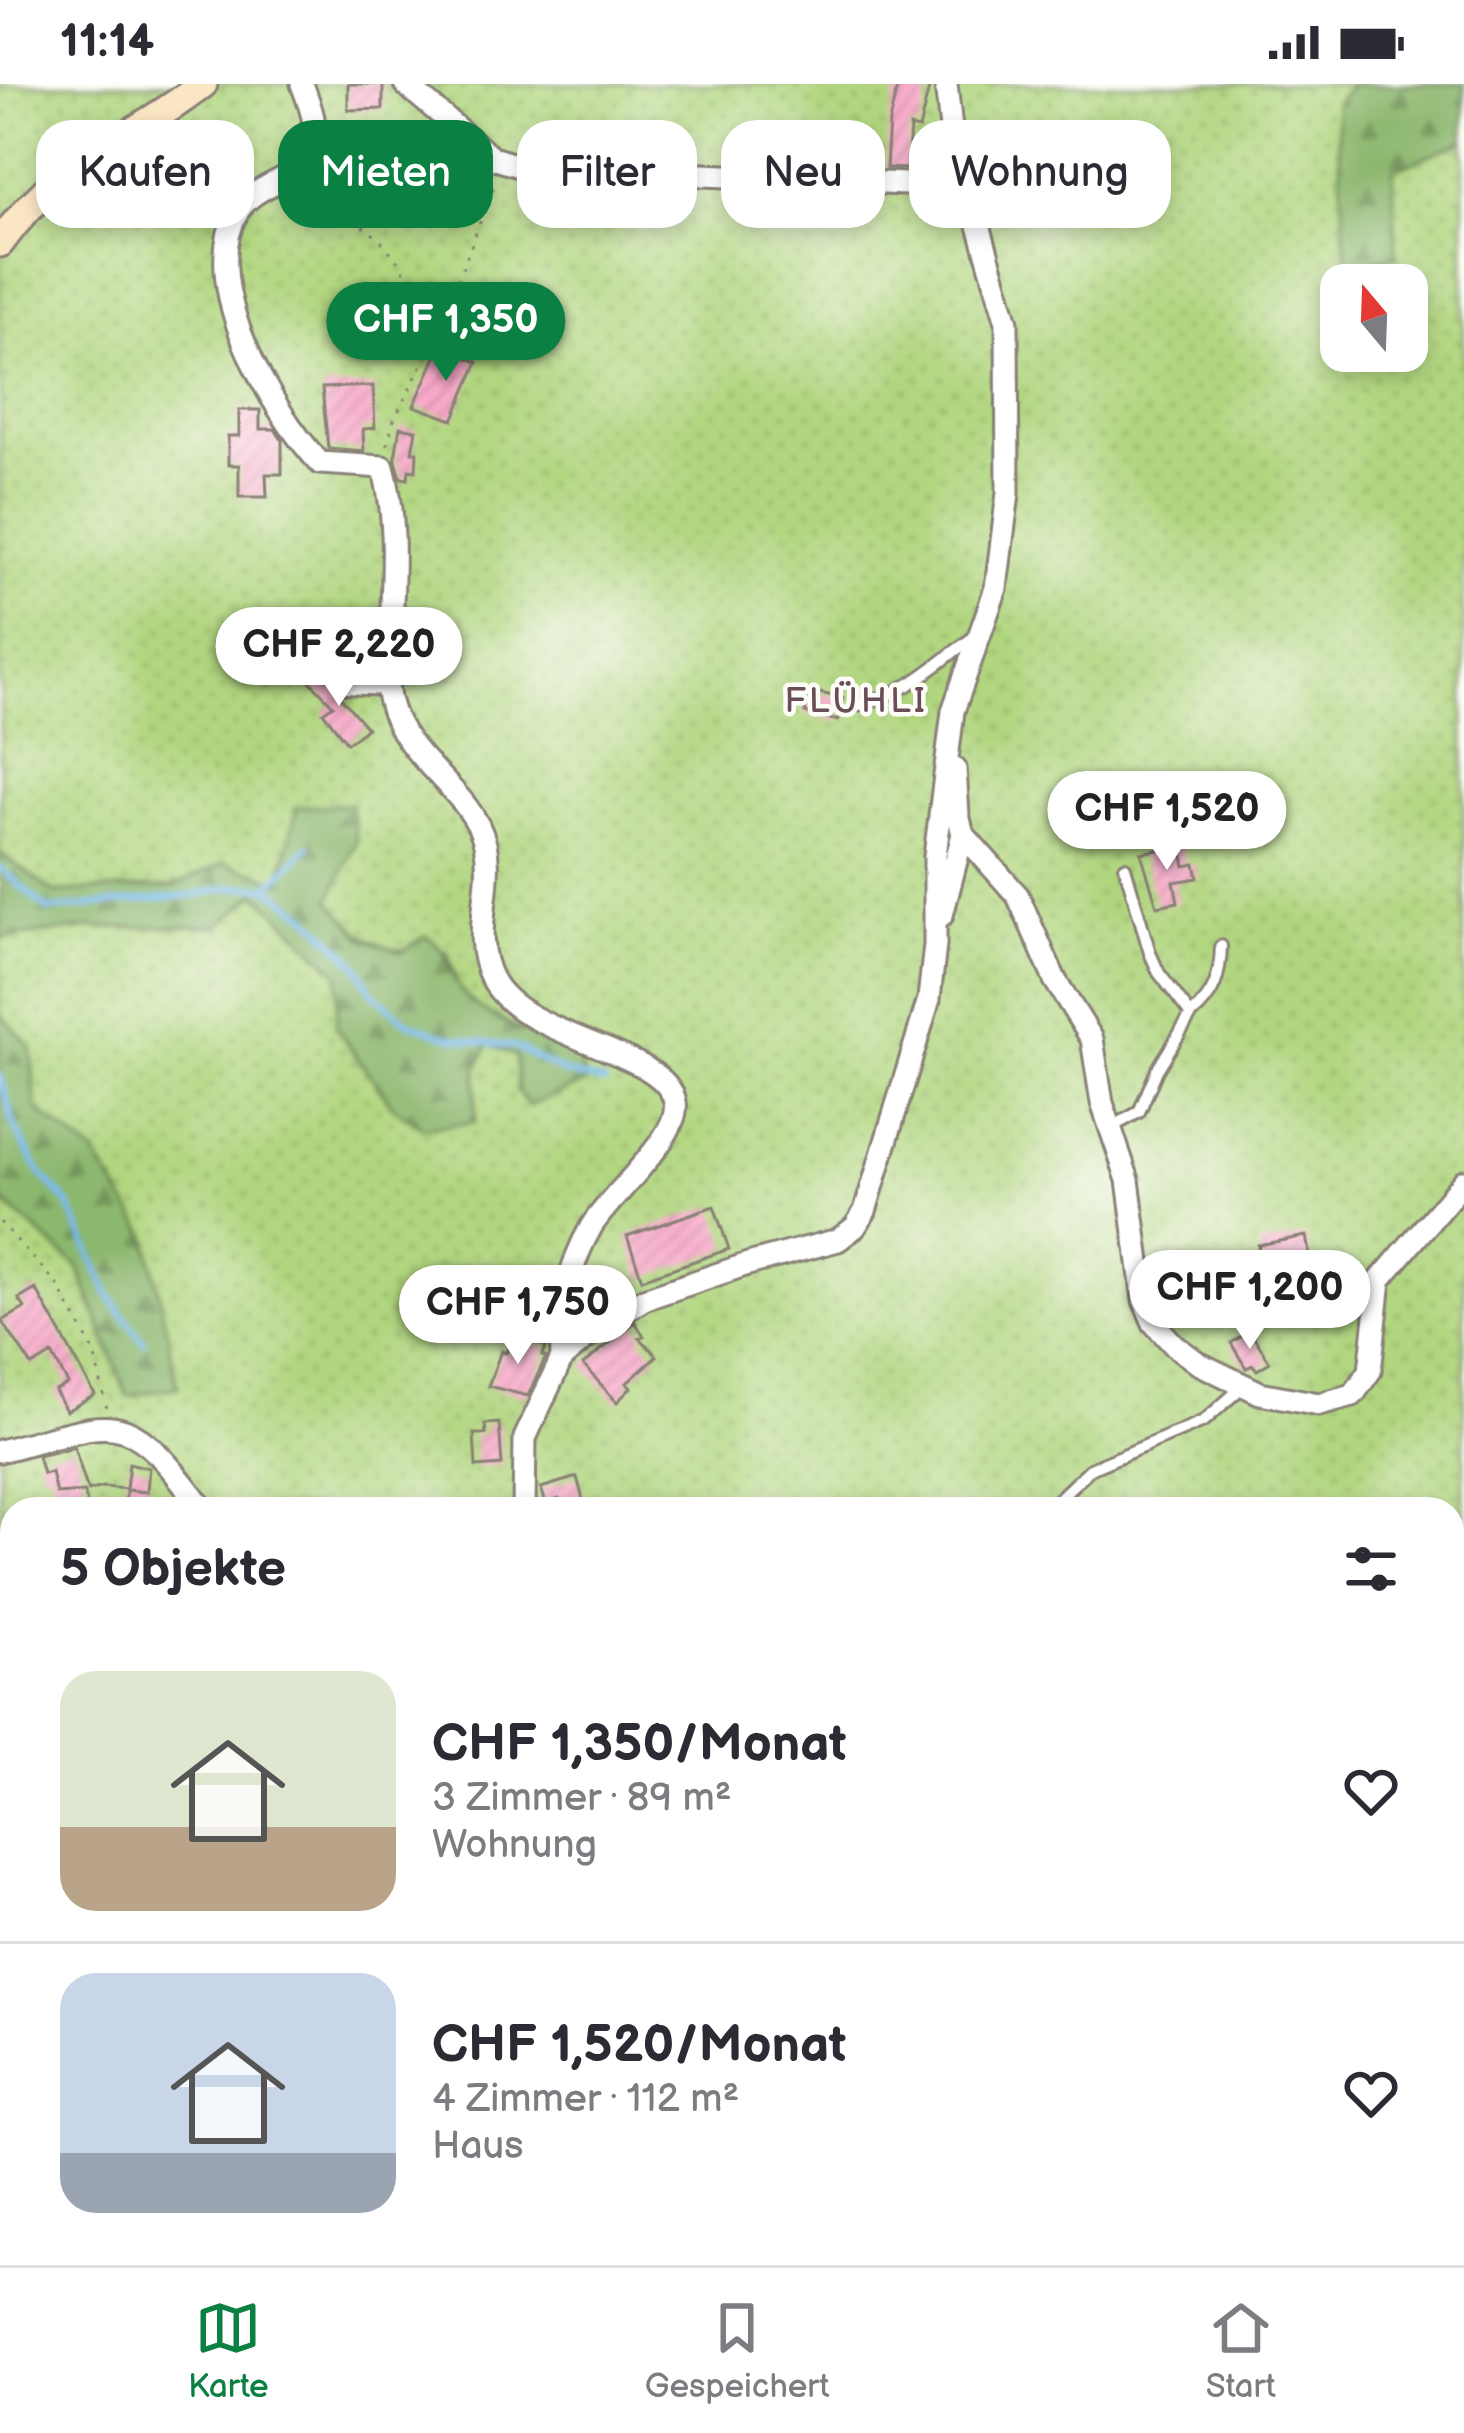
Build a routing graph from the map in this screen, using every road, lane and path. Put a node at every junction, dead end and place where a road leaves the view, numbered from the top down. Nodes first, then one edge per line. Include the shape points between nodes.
1 (203, 84) edge
2 (302, 84) edge
3 (405, 84) edge
4 (946, 84) edge
5 (314, 120) edge
6 (950, 120) edge
7 (501, 163) junction
8 (278, 182) edge
9 (909, 186) edge
10 (359, 228) edge
11 (981, 228) edge
12 (0, 243) edge
13 (430, 349) junction
14 (381, 464) junction
15 (980, 633) junction
16 (345, 688) dead end
17 (388, 689) junction
18 (859, 706) dead end
19 (950, 732) junction
20 (963, 834) junction
21 (1125, 867) dead end
22 (935, 945) junction
23 (1221, 946) dead end
24 (1191, 1015) junction
25 (1108, 1128) junction
26 (1464, 1181) edge
27 (0, 1222) edge
28 (562, 1358) junction
29 (1242, 1387) junction
30 (111, 1428) junction
31 (0, 1451) edge
32 (193, 1497) edge
33 (524, 1497) edge
34 (1061, 1497) edge

1 - 12 street via 73,166
2 - 5 street
3 - 7 street
4 - 6 street
7 - 9 street
7 - 13 path
8 - 14 street via 245,201 230,230 239,336 316,460
10 - 13 path via 393,257 418,296
11 - 15 street via 1009,343 1008,493 996,588
13 - 14 path
14 - 17 street via 395,542
15 - 18 lane via 925,677
15 - 19 street
16 - 17 lane
17 - 28 street via 401,731 482,833 482,942 501,993 544,1024 654,1073 674,1096 668,1132 611,1198 579,1252 562,1307
19 - 20 street
19 - 22 street via 935,856
20 - 22 street
20 - 25 street via 1018,896 1088,1031
21 - 24 lane via 1150,953
22 - 28 street via 925,1019 855,1227 828,1244 644,1299
23 - 24 lane via 1214,992
24 - 25 lane via 1139,1112
25 - 29 street via 1128,1180 1148,1313 1186,1355
26 - 29 street via 1380,1280 1373,1358 1360,1389 1319,1403
27 - 30 path via 58,1285 94,1352
28 - 33 street via 525,1438
29 - 34 lane via 1204,1421 1090,1469
30 - 31 street via 78,1428
30 - 32 street via 156,1449

